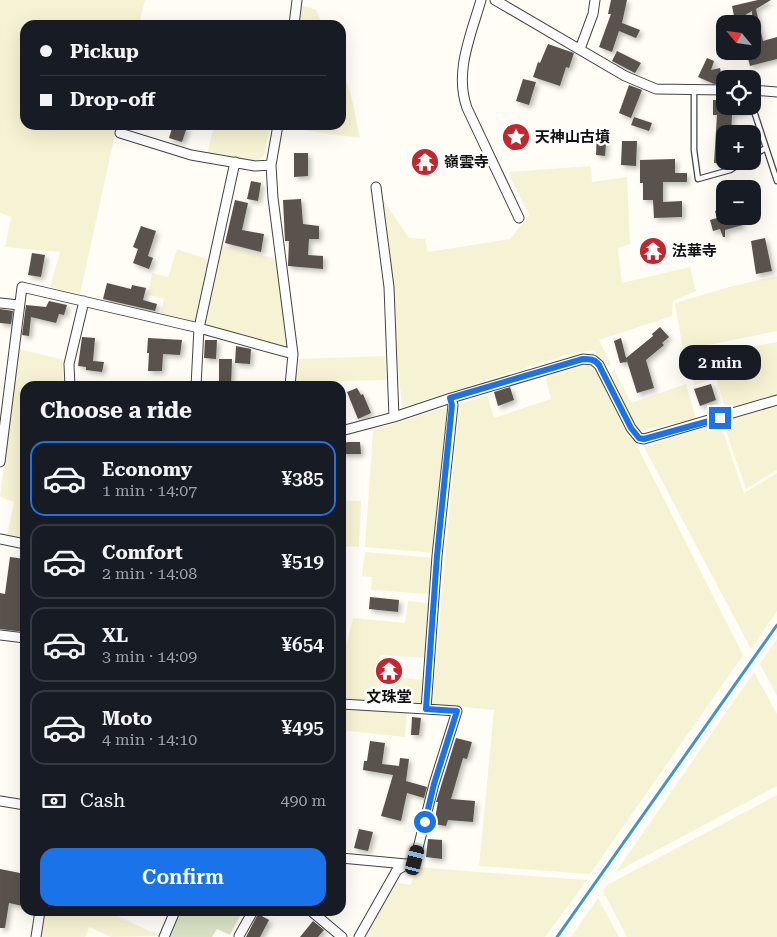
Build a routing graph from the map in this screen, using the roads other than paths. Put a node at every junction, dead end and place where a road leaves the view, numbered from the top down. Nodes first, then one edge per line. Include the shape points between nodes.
1 (297, 0) edge
2 (481, 0) edge
3 (495, 0) edge
4 (596, 0) edge
5 (295, 20) edge
6 (580, 49) junction
7 (694, 90) junction
8 (716, 90) edge
9 (761, 91) edge
10 (777, 92) edge
11 (755, 115) edge
12 (277, 130) edge
13 (120, 133) dead end
14 (766, 148) junction
15 (761, 151) edge
16 (235, 162) junction
17 (271, 165) junction
18 (730, 170) edge
19 (777, 181) edge
20 (376, 187) dead end
21 (519, 218) dead end
22 (84, 301) junction
23 (0, 303) edge
24 (19, 305) junction
25 (199, 328) junction
26 (293, 354) junction
27 (70, 381) edge
28 (196, 381) edge
29 (290, 381) edge
30 (450, 398) junction
31 (777, 400) edge
32 (394, 417) junction
33 (346, 430) edge
34 (0, 462) edge
35 (0, 539) edge
36 (20, 543) edge
37 (0, 635) edge
38 (20, 637) edge
39 (346, 704) edge
40 (426, 709) junction
41 (0, 801) edge
42 (20, 804) edge
43 (346, 858) edge
44 (406, 864) junction
45 (39, 916) edge
46 (173, 916) edge
47 (250, 916) edge
48 (317, 916) edge
49 (239, 936) dead end
50 (36, 937) edge
51 (164, 937) edge
52 (342, 937) edge
53 (359, 937) edge

1 - 5 street
2 - 21 street via 463,66 462,91
3 - 6 street
4 - 6 street
6 - 7 street via 625,76 656,89
7 - 8 street
7 - 18 lane via 694,150 698,179
9 - 10 street
11 - 14 lane
12 - 17 street
13 - 16 street via 191,154
14 - 15 lane
14 - 19 lane
16 - 17 street
16 - 25 street
17 - 26 street
20 - 32 street via 389,287
22 - 24 street via 22,287
22 - 25 street
22 - 27 street via 69,364
23 - 24 street
24 - 34 street
25 - 26 street
25 - 28 street
26 - 29 street
30 - 31 street via 583,359 593,360 599,365 639,438
30 - 32 street
30 - 40 street via 452,405
32 - 33 street
35 - 36 street
37 - 38 street
39 - 40 street
40 - 44 street via 457,711 415,860
41 - 42 street
43 - 44 street
44 - 53 street via 397,870
45 - 50 street
46 - 51 street
47 - 49 street
48 - 52 street

